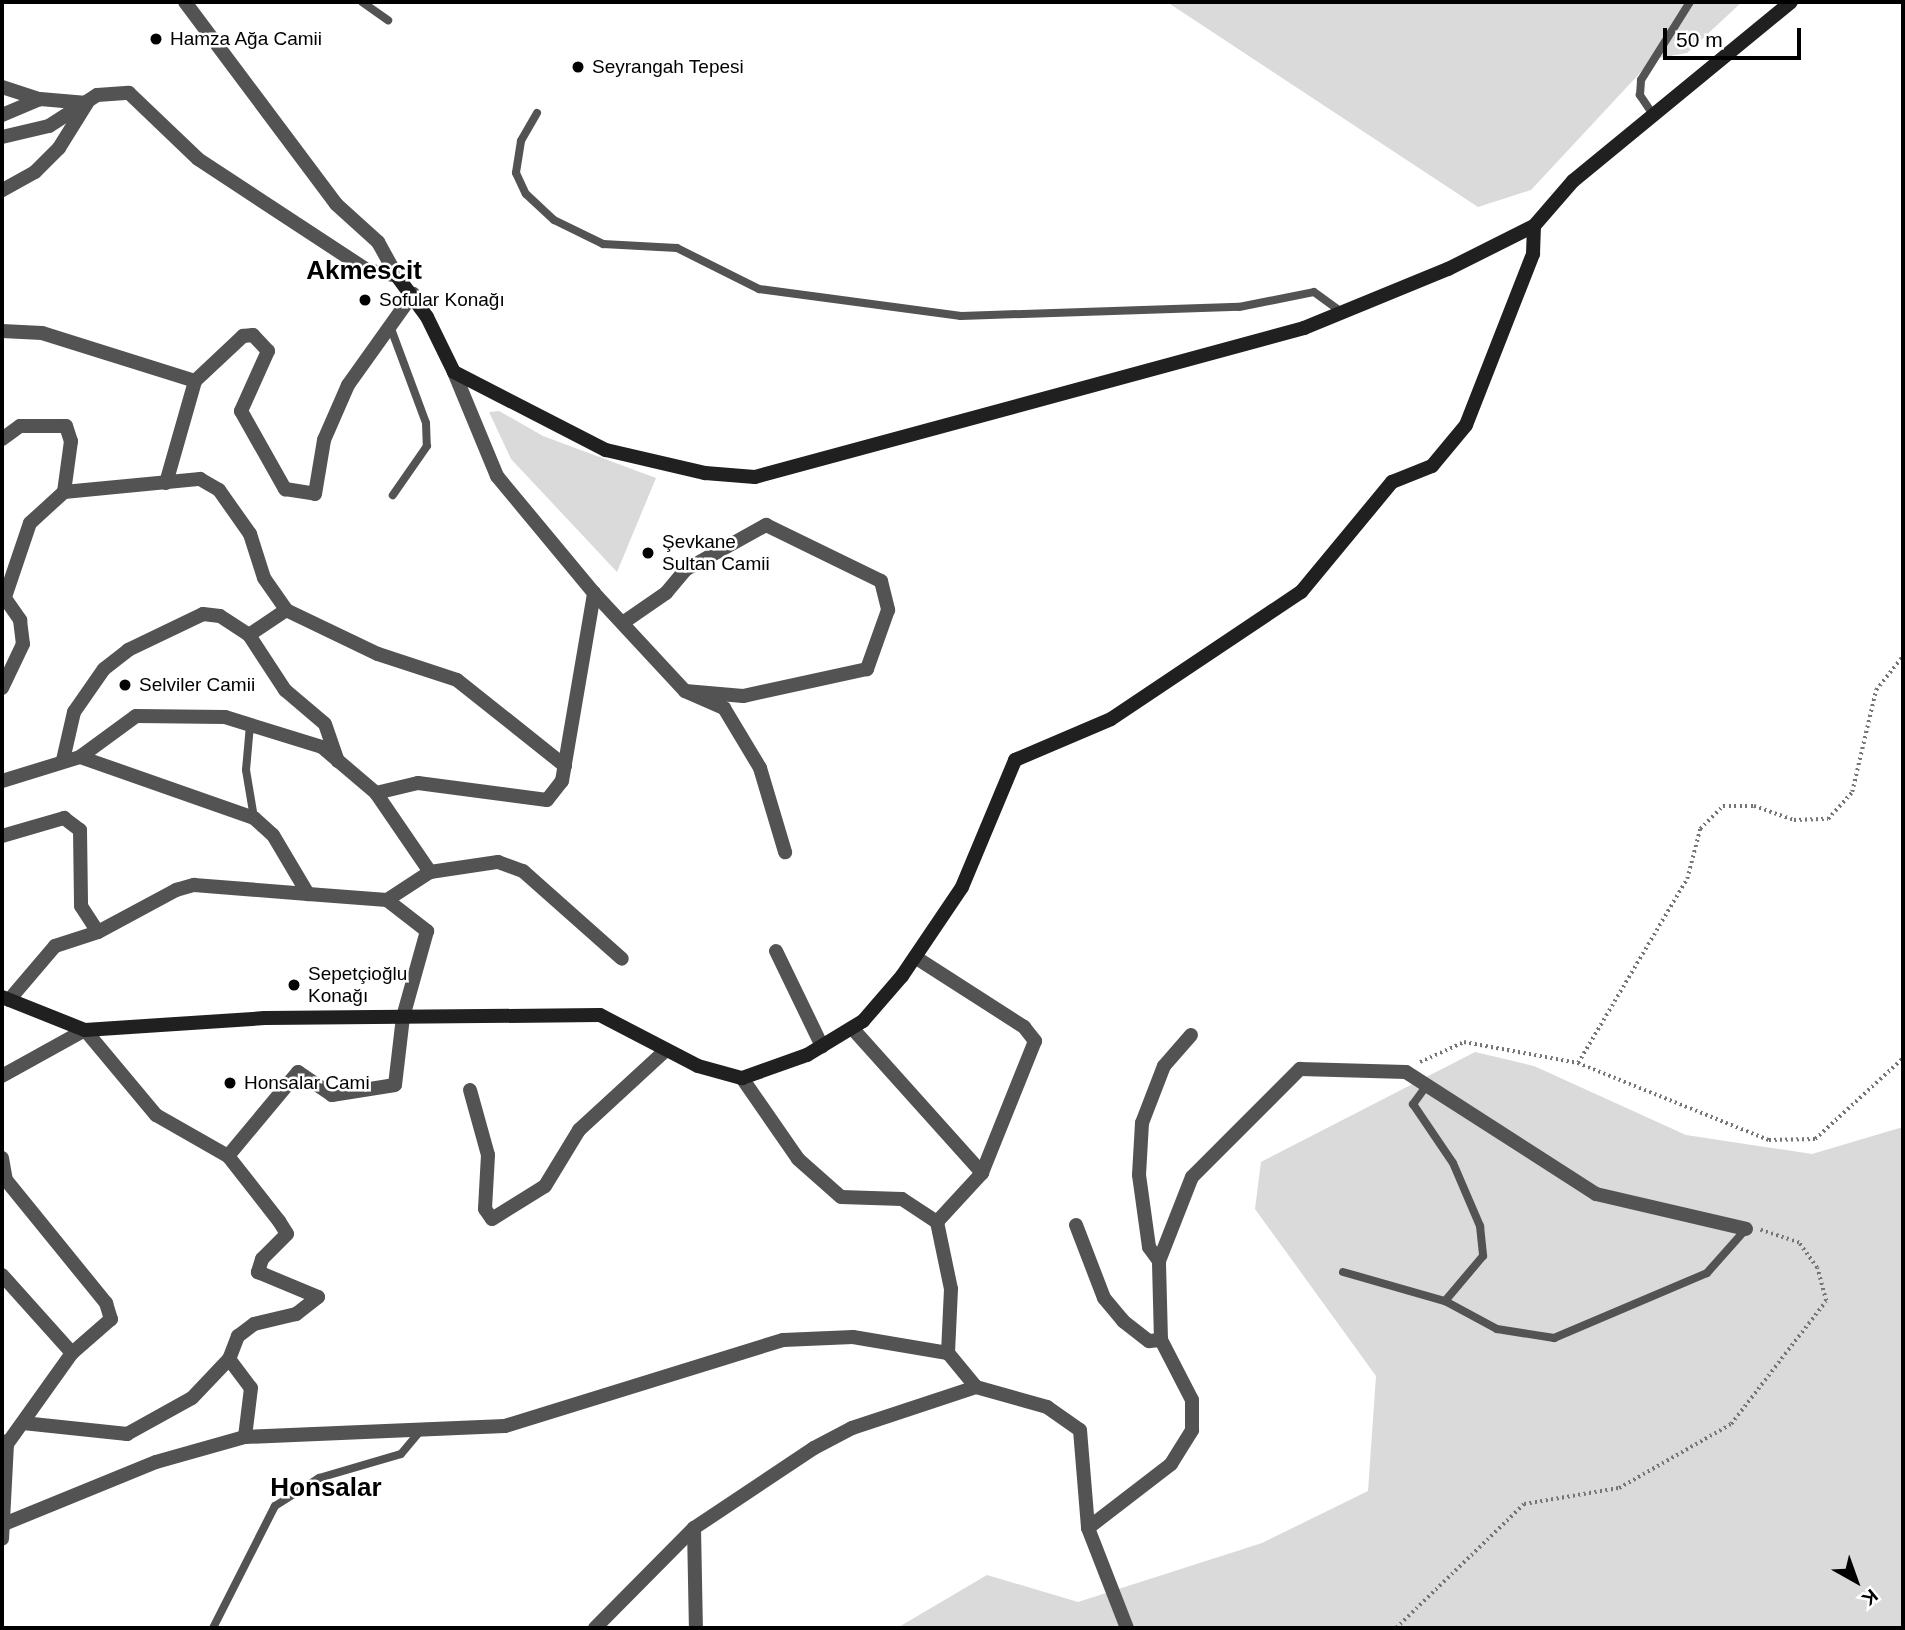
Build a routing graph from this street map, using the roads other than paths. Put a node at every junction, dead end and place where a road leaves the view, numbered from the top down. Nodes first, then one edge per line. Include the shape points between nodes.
1 (185, 2) edge
2 (362, 2) edge
3 (1690, 2) edge
4 (1791, 2) edge
5 (388, 20) dead end
6 (2, 87) edge
7 (40, 99) junction
8 (87, 103) junction
9 (537, 113) dead end
10 (1652, 113) junction
11 (2, 115) edge
12 (2, 137) edge
13 (2, 190) edge
14 (1534, 226) junction
15 (397, 276) junction
16 (413, 294) junction
17 (1342, 312) junction
18 (390, 326) junction
19 (2, 331) edge
20 (454, 372) junction
21 (195, 381) junction
22 (2, 439) edge
23 (166, 483) junction
24 (64, 492) junction
25 (393, 495) dead end
26 (594, 593) junction
27 (4, 596) edge
28 (286, 610) junction
29 (624, 622) junction
30 (249, 635) junction
31 (2, 688) edge
32 (685, 691) junction
33 (250, 725) junction
34 (80, 757) junction
35 (63, 761) junction
36 (338, 761) junction
37 (565, 766) junction
38 (2, 781) edge
39 (376, 793) junction
40 (254, 818) junction
41 (2, 836) edge
42 (785, 852) dead end
43 (430, 872) junction
44 (308, 894) junction
45 (387, 900) junction
46 (97, 933) junction
47 (776, 951) dead end
48 (915, 957) junction
49 (622, 959) dead end
50 (5, 998) edge
51 (403, 1017) junction
52 (852, 1028) junction
53 (85, 1030) junction
54 (1191, 1035) dead end
55 (822, 1046) junction
56 (666, 1050) junction
57 (2, 1076) edge
58 (742, 1078) junction
59 (1427, 1085) junction
60 (470, 1090) dead end
61 (228, 1156) junction
62 (2, 1158) edge
63 (982, 1173) junction
64 (4, 1181) edge
65 (937, 1222) junction
66 (1076, 1225) dead end
67 (1746, 1229) joint
68 (1159, 1261) junction
69 (1342, 1272) dead end
70 (2, 1275) edge
71 (1445, 1301) junction
72 (1161, 1340) junction
73 (72, 1353) junction
74 (948, 1353) junction
75 (229, 1359) junction
76 (976, 1387) junction
77 (23, 1423) junction
78 (420, 1431) junction
79 (245, 1437) junction
80 (4, 1443) edge
81 (694, 1528) junction
82 (1088, 1528) junction
83 (3, 1532) edge
84 (213, 1628) edge
85 (595, 1628) edge
86 (696, 1628) edge
87 (1127, 1628) edge

1 - 15 street via 336,204 378,242
2 - 5 lane
3 - 10 lane via 1641,80 1640,95
4 - 10 main road
6 - 7 street
7 - 8 street
7 - 11 street
8 - 12 street via 49,126
8 - 13 street via 59,148 35,173
8 - 15 street via 112,90 129,93 198,159 367,270
9 - 17 lane via 521,141 516,173 526,194 554,220 603,244 677,248 759,289 961,316 1239,307 1314,292
10 - 14 main road via 1573,181
14 - 17 main road
14 - 48 main road via 1532,254 1466,425 1432,466 1392,482 1301,592 1111,719 1042,743 1015,761 961,887
15 - 16 main road
16 - 18 street
16 - 20 main road
17 - 20 main road via 755,477 705,473 606,450
18 - 21 street via 348,384 324,440 315,494 285,489 241,411 268,351 263,341 243,336
18 - 25 lane via 426,423 427,446
19 - 21 street via 42,334
20 - 26 street via 497,475
21 - 23 street
22 - 24 street via 20,426 66,426 71,441
23 - 24 street
23 - 28 street via 200,479 219,490 250,534 264,562 264,578
24 - 27 street via 30,523
26 - 29 street
26 - 37 street
27 - 31 street via 20,621 23,644
28 - 30 street
28 - 37 street via 378,654 457,680
29 - 32 street
29 - 32 street via 666,593 685,570 766,525 881,581 888,610 867,669 743,696
30 - 35 street via 220,615 203,614 128,650 104,669 74,712
30 - 36 street via 285,690 325,724
32 - 42 street via 724,708 760,768
33 - 34 street via 225,717 136,716
33 - 36 street via 322,747
33 - 40 lane via 246,770
34 - 35 street
34 - 40 street
35 - 38 street
36 - 39 street
37 - 39 street via 547,800 418,783
39 - 43 street
40 - 44 street via 273,835
41 - 46 street via 64,818 80,830 81,906
43 - 45 street
43 - 49 street via 498,862 523,872
44 - 45 street
44 - 46 street via 194,885
45 - 51 street via 427,931
46 - 50 street via 55,946
47 - 55 street
48 - 52 main road
48 - 63 street via 1024,1027 1035,1041
50 - 53 main road
51 - 53 main road
51 - 56 main road via 600,1014
51 - 61 street via 396,1085 332,1095 298,1072
52 - 55 main road
52 - 63 street
53 - 57 street
53 - 61 street via 156,1115
54 - 68 street via 1164,1066 1142,1123 1139,1175 1149,1247
55 - 58 main road
56 - 58 main road
56 - 60 street via 579,1130 545,1186 492,1219 485,1209 488,1155
58 - 65 street via 799,1159 841,1197 902,1199
59 - 67 street via 1596,1194
59 - 68 street via 1406,1072 1300,1069 1192,1177
59 - 71 lane via 1413,1104 1453,1163 1480,1226 1483,1256
61 - 75 street via 287,1234 262,1259 258,1272 318,1297 296,1314 254,1324 238,1336
62 - 64 street
63 - 65 street
64 - 73 street via 106,1304 111,1319
65 - 74 street via 951,1289
66 - 72 street via 1104,1298 1140,1334
67 - 71 lane via 1707,1273 1554,1338 1497,1329
68 - 72 street
69 - 71 lane
70 - 73 street
72 - 82 street via 1192,1400 1192,1430 1171,1464
73 - 77 street
74 - 76 street
74 - 78 street via 853,1337 783,1340 505,1426
75 - 77 street via 192,1398 127,1434
75 - 79 street via 251,1388
76 - 81 street via 852,1428
76 - 82 street via 1047,1407 1080,1430
77 - 80 street
78 - 79 street
78 - 84 lane via 401,1454 319,1478 275,1506
79 - 83 street via 156,1462
80 - 83 street
81 - 85 street
81 - 86 street
82 - 87 street

